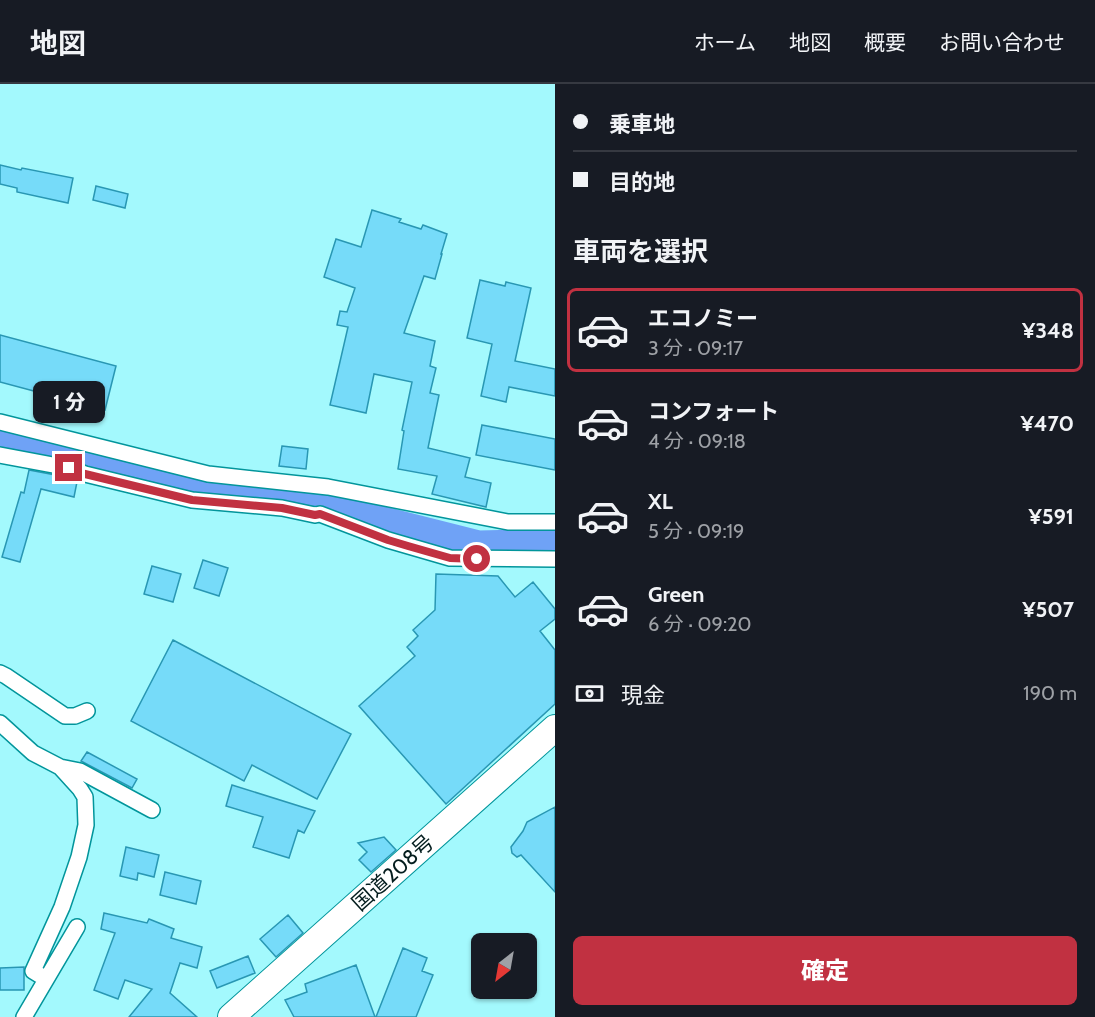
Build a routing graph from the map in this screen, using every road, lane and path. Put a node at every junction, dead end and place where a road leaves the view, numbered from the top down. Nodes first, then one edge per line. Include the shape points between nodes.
1 (0, 422) edge
2 (0, 455) edge
3 (555, 522) edge
4 (555, 560) edge
5 (0, 673) edge
6 (87, 711) dead end
7 (0, 723) edge
8 (555, 728) edge
9 (60, 767) junction
10 (152, 810) dead end
11 (77, 927) dead end
12 (46, 979) junction
13 (24, 1017) edge
14 (231, 1017) edge

1 - 3 street via 208,474 328,487 508,522
2 - 4 street via 69,468 192,500 320,514 450,558
5 - 6 street via 65,716
7 - 9 street via 33,753
8 - 14 highway, 国道208号
9 - 10 street via 80,771
9 - 12 street via 86,798 86,825 62,907 33,971
11 - 12 street
12 - 13 street

